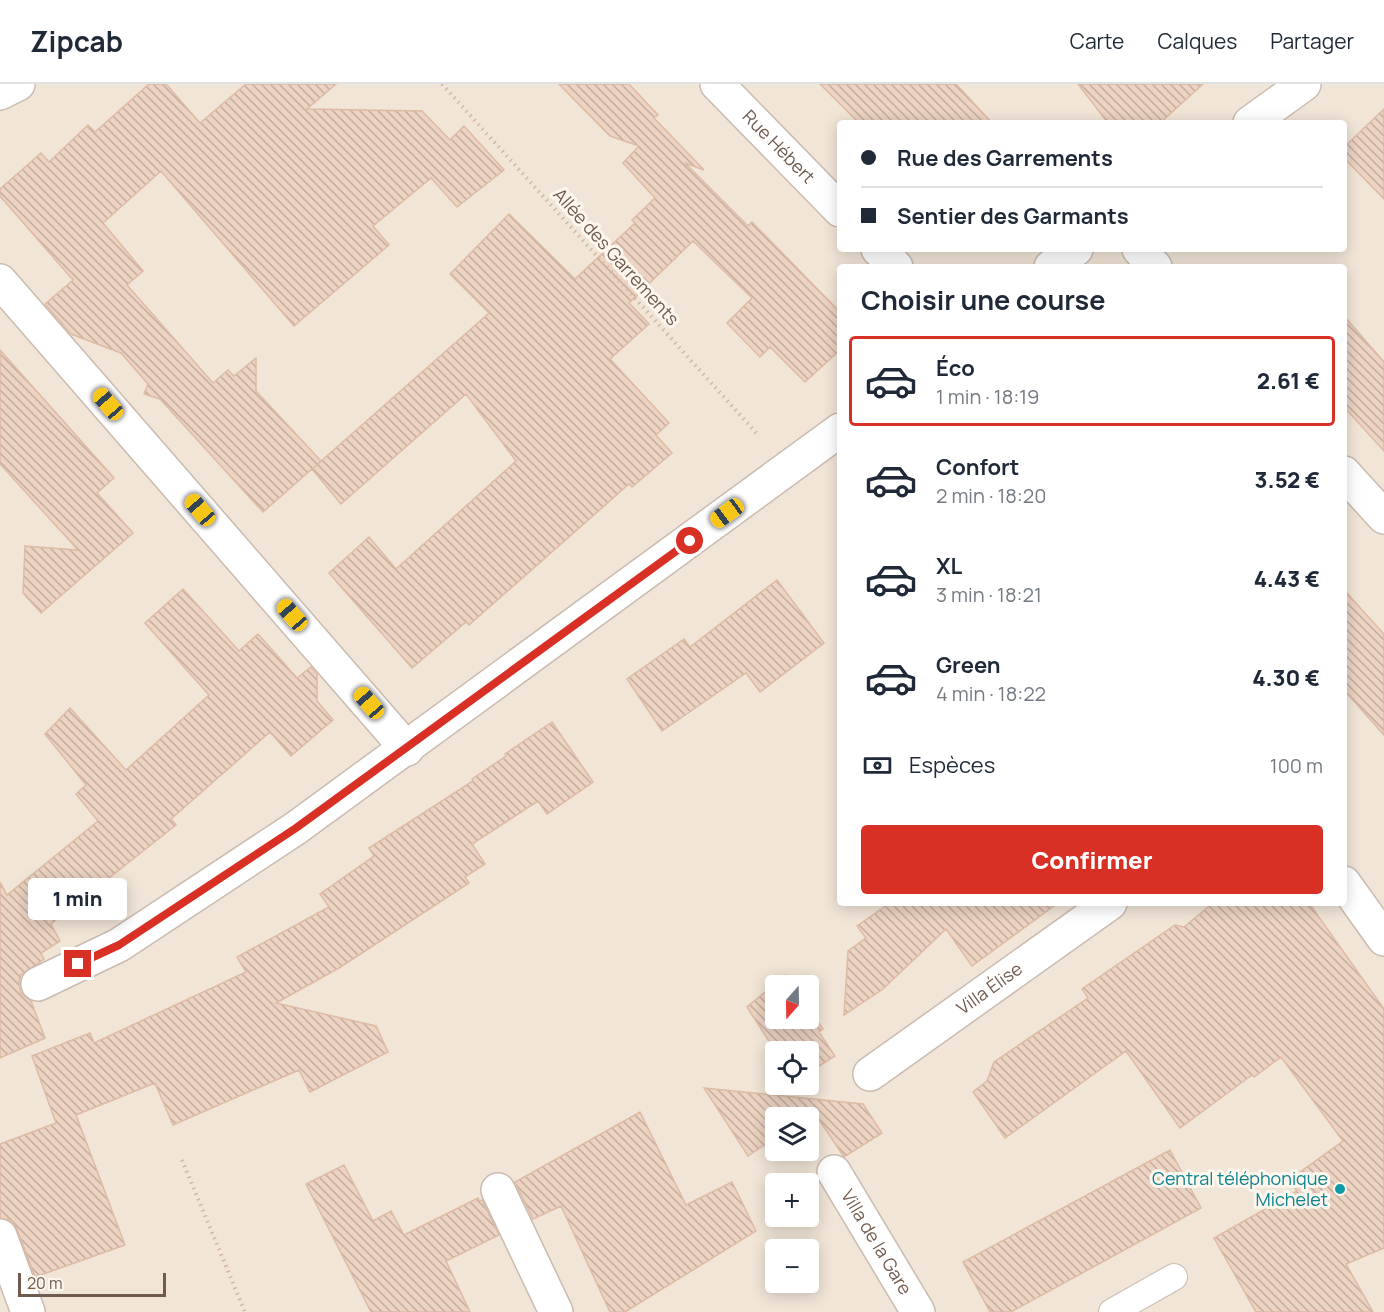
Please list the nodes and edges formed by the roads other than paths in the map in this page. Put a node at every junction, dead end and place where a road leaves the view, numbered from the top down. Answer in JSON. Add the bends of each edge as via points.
{"nodes":[{"id":1,"x":18,"y":84,"type":"edge"},
{"id":2,"x":717,"y":84,"type":"edge"},
{"id":3,"x":1304,"y":84,"type":"edge"},
{"id":4,"x":0,"y":93,"type":"edge"},
{"id":5,"x":1254,"y":120,"type":"edge"},
{"id":6,"x":837,"y":207,"type":"edge"},
{"id":7,"x":881,"y":252,"type":"edge"},
{"id":8,"x":1072,"y":252,"type":"edge"},
{"id":9,"x":1141,"y":252,"type":"edge"},
{"id":10,"x":893,"y":264,"type":"edge"},
{"id":11,"x":1056,"y":264,"type":"edge"},
{"id":12,"x":1152,"y":264,"type":"edge"},
{"id":13,"x":0,"y":281,"type":"edge"},
{"id":14,"x":837,"y":432,"type":"edge"},
{"id":15,"x":1347,"y":477,"type":"edge"},
{"id":16,"x":1384,"y":517,"type":"edge"},
{"id":17,"x":407,"y":749,"type":"junction"},
{"id":18,"x":1347,"y":887,"type":"edge"},
{"id":19,"x":1106,"y":906,"type":"edge"},
{"id":20,"x":1384,"y":939,"type":"edge"},
{"id":21,"x":38,"y":984,"type":"dead end"},
{"id":22,"x":870,"y":1074,"type":"dead end"},
{"id":23,"x":834,"y":1172,"type":"dead end"},
{"id":24,"x":498,"y":1190,"type":"dead end"},
{"id":25,"x":0,"y":1236,"type":"edge"},
{"id":26,"x":1174,"y":1278,"type":"dead end"},
{"id":27,"x":28,"y":1312,"type":"edge"},
{"id":28,"x":556,"y":1312,"type":"edge"},
{"id":29,"x":918,"y":1312,"type":"edge"},
{"id":30,"x":1112,"y":1312,"type":"edge"}],
"edges":[{"from":1,"to":4,"type":"street"},
{"from":2,"to":6,"type":"street","name":"Rue Hébert"},
{"from":3,"to":5,"type":"street"},
{"from":7,"to":10,"type":"street"},
{"from":8,"to":11,"type":"street"},
{"from":9,"to":12,"type":"street"},
{"from":13,"to":17,"type":"street"},
{"from":14,"to":17,"type":"street"},
{"from":15,"to":16,"type":"street"},
{"from":17,"to":21,"type":"street","via":[[119,945]]},
{"from":18,"to":20,"type":"street"},
{"from":19,"to":22,"type":"street","name":"Villa Élise"},
{"from":23,"to":29,"type":"street","name":"Villa de la Gare"},
{"from":24,"to":28,"type":"street"},
{"from":25,"to":27,"type":"street"},
{"from":26,"to":30,"type":"lane"}]}
